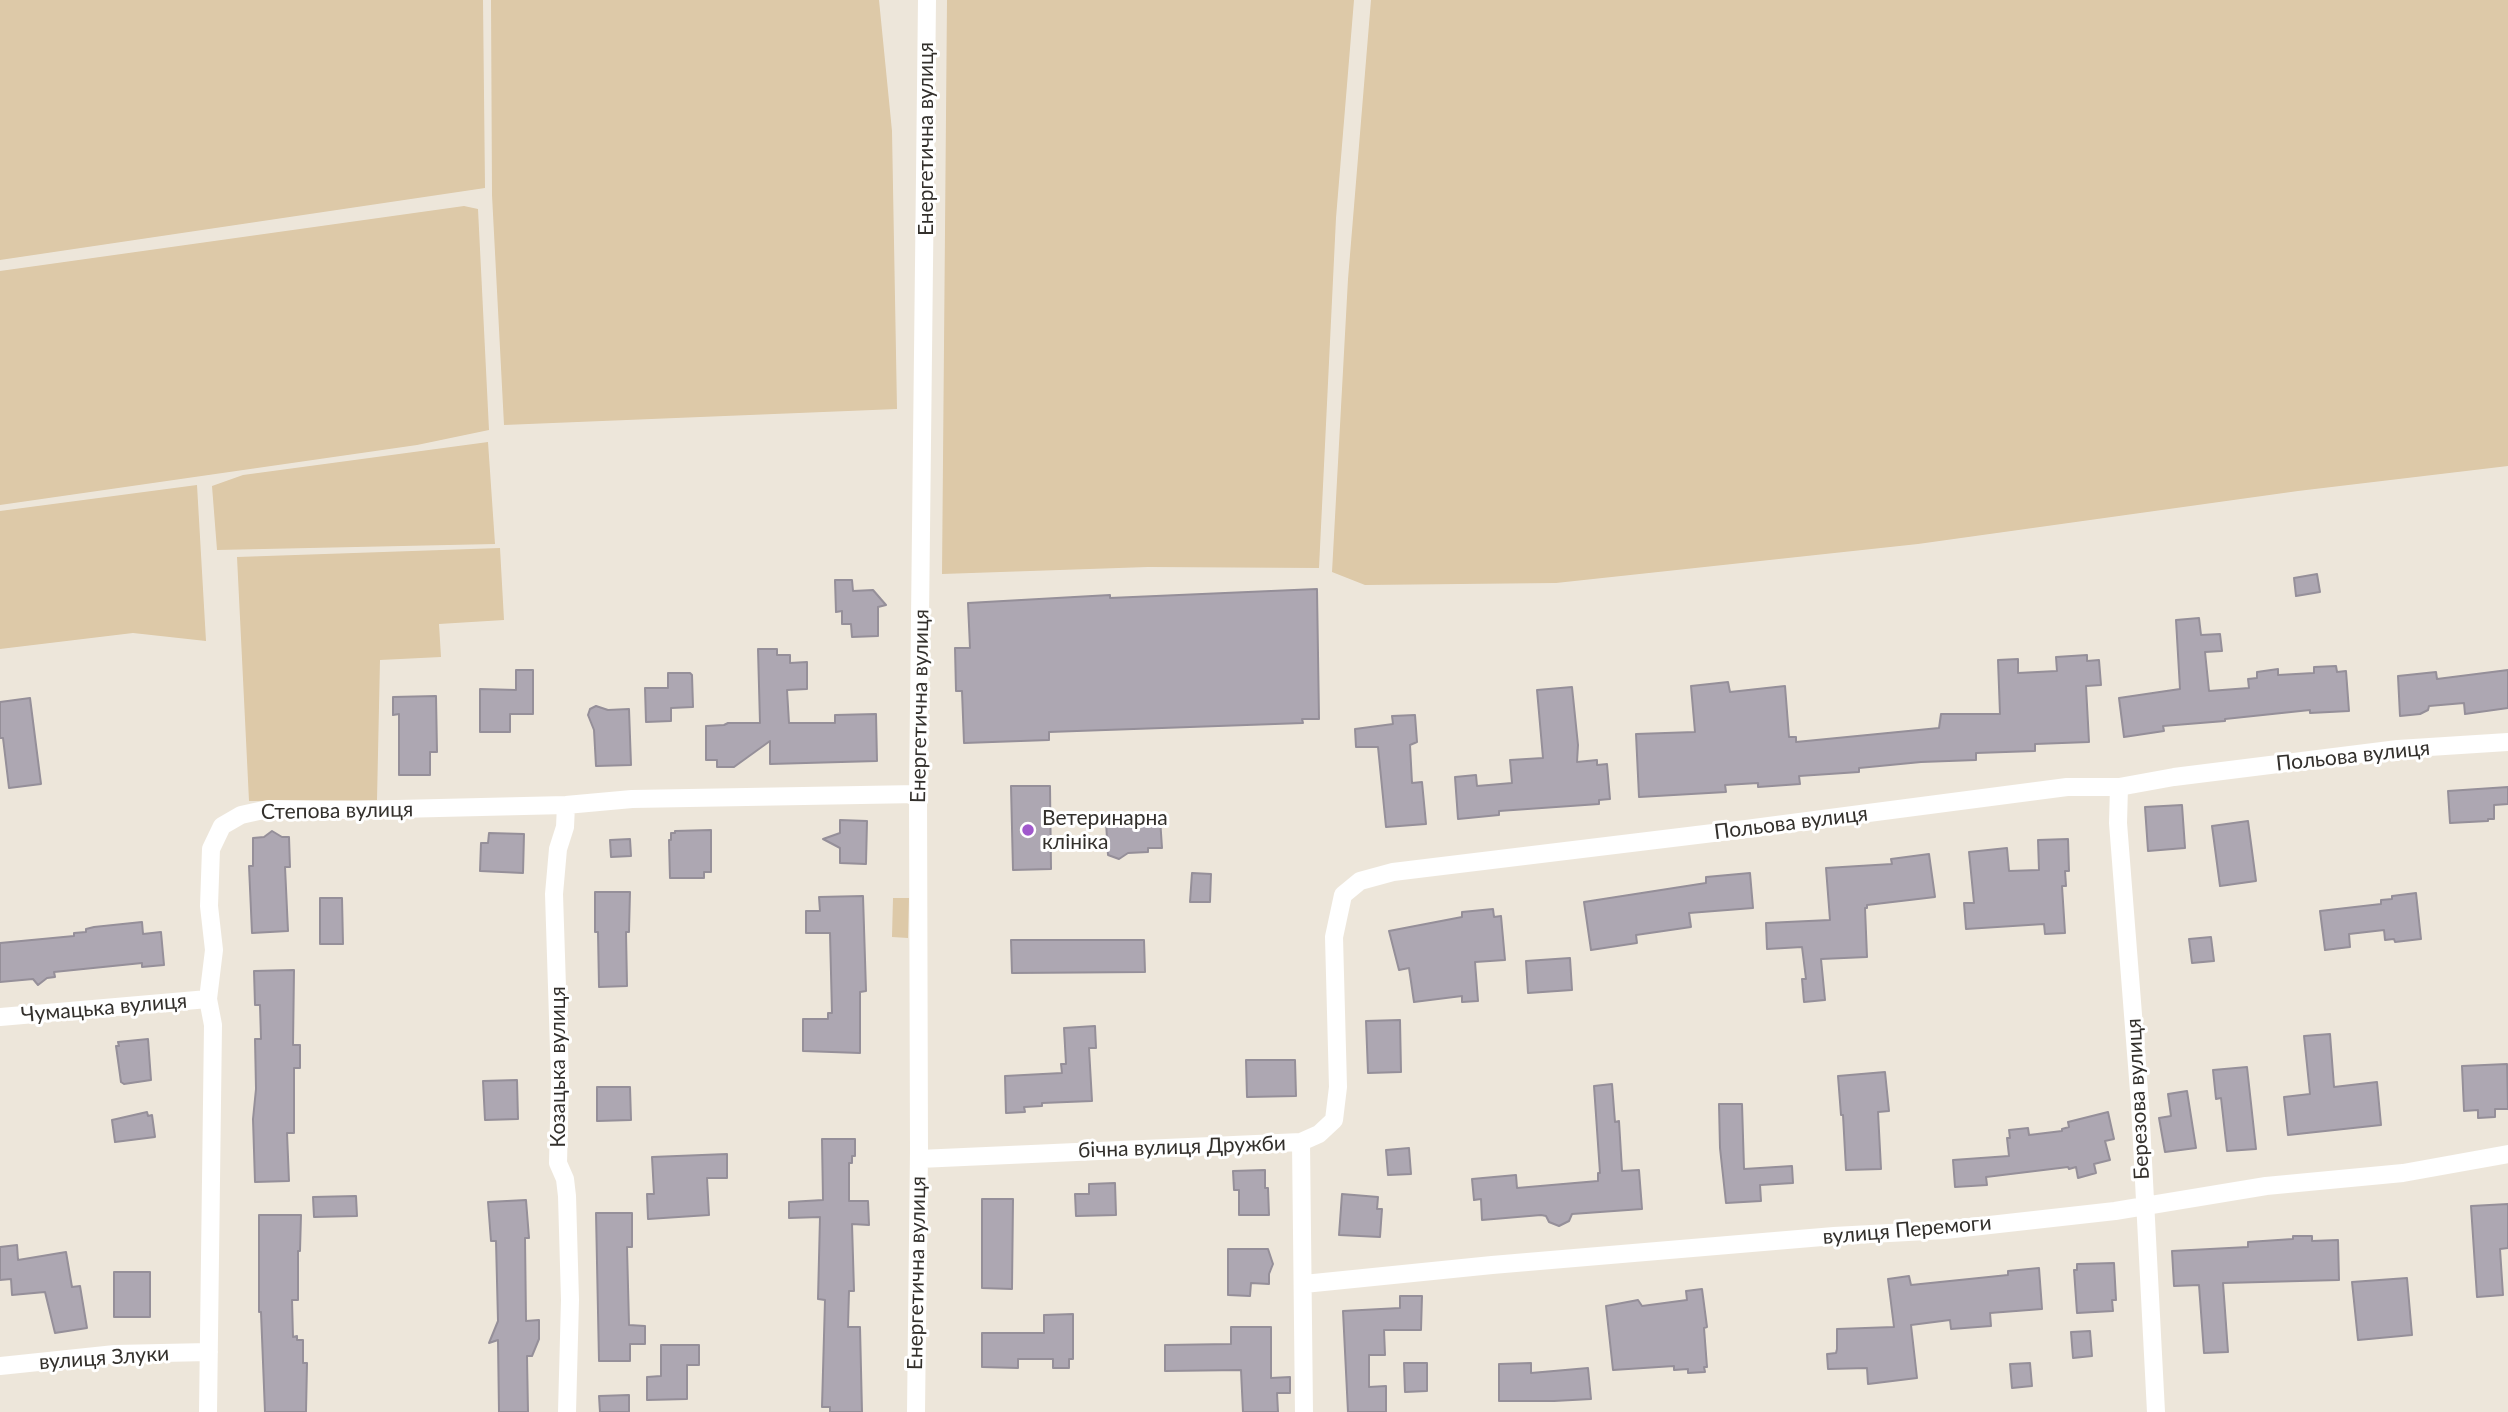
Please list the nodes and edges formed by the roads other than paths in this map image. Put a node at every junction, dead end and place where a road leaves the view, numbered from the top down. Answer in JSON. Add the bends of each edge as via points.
{"nodes":[{"id":1,"x":927,"y":0,"type":"edge"},
{"id":2,"x":2508,"y":742,"type":"edge"},
{"id":3,"x":2119,"y":787,"type":"junction"},
{"id":4,"x":918,"y":793,"type":"junction"},
{"id":5,"x":566,"y":805,"type":"junction"},
{"id":6,"x":208,"y":999,"type":"junction"},
{"id":7,"x":0,"y":1017,"type":"edge"},
{"id":8,"x":1301,"y":1142,"type":"junction"},
{"id":9,"x":2508,"y":1154,"type":"edge"},
{"id":10,"x":919,"y":1159,"type":"junction"},
{"id":11,"x":2144,"y":1206,"type":"junction"},
{"id":12,"x":1304,"y":1284,"type":"junction"},
{"id":13,"x":209,"y":1352,"type":"junction"},
{"id":14,"x":0,"y":1366,"type":"edge"},
{"id":15,"x":208,"y":1412,"type":"edge"},
{"id":16,"x":567,"y":1412,"type":"edge"},
{"id":17,"x":916,"y":1412,"type":"edge"},
{"id":18,"x":1304,"y":1412,"type":"edge"},
{"id":19,"x":2156,"y":1412,"type":"edge"}],
"edges":[{"from":1,"to":4,"type":"street","name":"Енергетична вулиця"},
{"from":2,"to":3,"type":"street","name":"Польова вулиця","via":[[2398,749]]},
{"from":3,"to":8,"type":"street","name":"Польова вулиця","via":[[2067,787],[1393,872],[1360,881],[1343,895],[1334,937],[1338,1087],[1334,1120]]},
{"from":3,"to":11,"type":"street","name":"Березова вулиця"},
{"from":4,"to":5,"type":"street","name":"Степова вулиця"},
{"from":4,"to":10,"type":"street","name":"Енергетична вулиця"},
{"from":5,"to":6,"type":"street","name":"Степова вулиця","via":[[268,809],[239,816],[222,826],[211,849],[209,906],[214,950]]},
{"from":5,"to":16,"type":"street","name":"Козацька вулиця","via":[[554,894],[561,1080],[558,1163],[567,1196],[570,1300]]},
{"from":6,"to":7,"type":"street","name":"Чумацька вулиця"},
{"from":6,"to":13,"type":"street","name":"Степова вулиця","via":[[214,1025]]},
{"from":8,"to":10,"type":"street","name":"бічна вулиця Дружби"},
{"from":8,"to":12,"type":"street","name":"бічна вулиця Дружби"},
{"from":9,"to":11,"type":"street","name":"вулиця Перемоги","via":[[2403,1173],[2266,1186]]},
{"from":10,"to":17,"type":"street","name":"Енергетична вулиця"},
{"from":11,"to":12,"type":"street","name":"вулиця Перемоги","via":[[1945,1230]]},
{"from":11,"to":19,"type":"street","name":"Березова вулиця"},
{"from":12,"to":18,"type":"street","name":"бічна вулиця Дружби"},
{"from":13,"to":14,"type":"street","name":"вулиця Злуки","via":[[115,1354]]},
{"from":13,"to":15,"type":"street","name":"Степова вулиця"}]}
